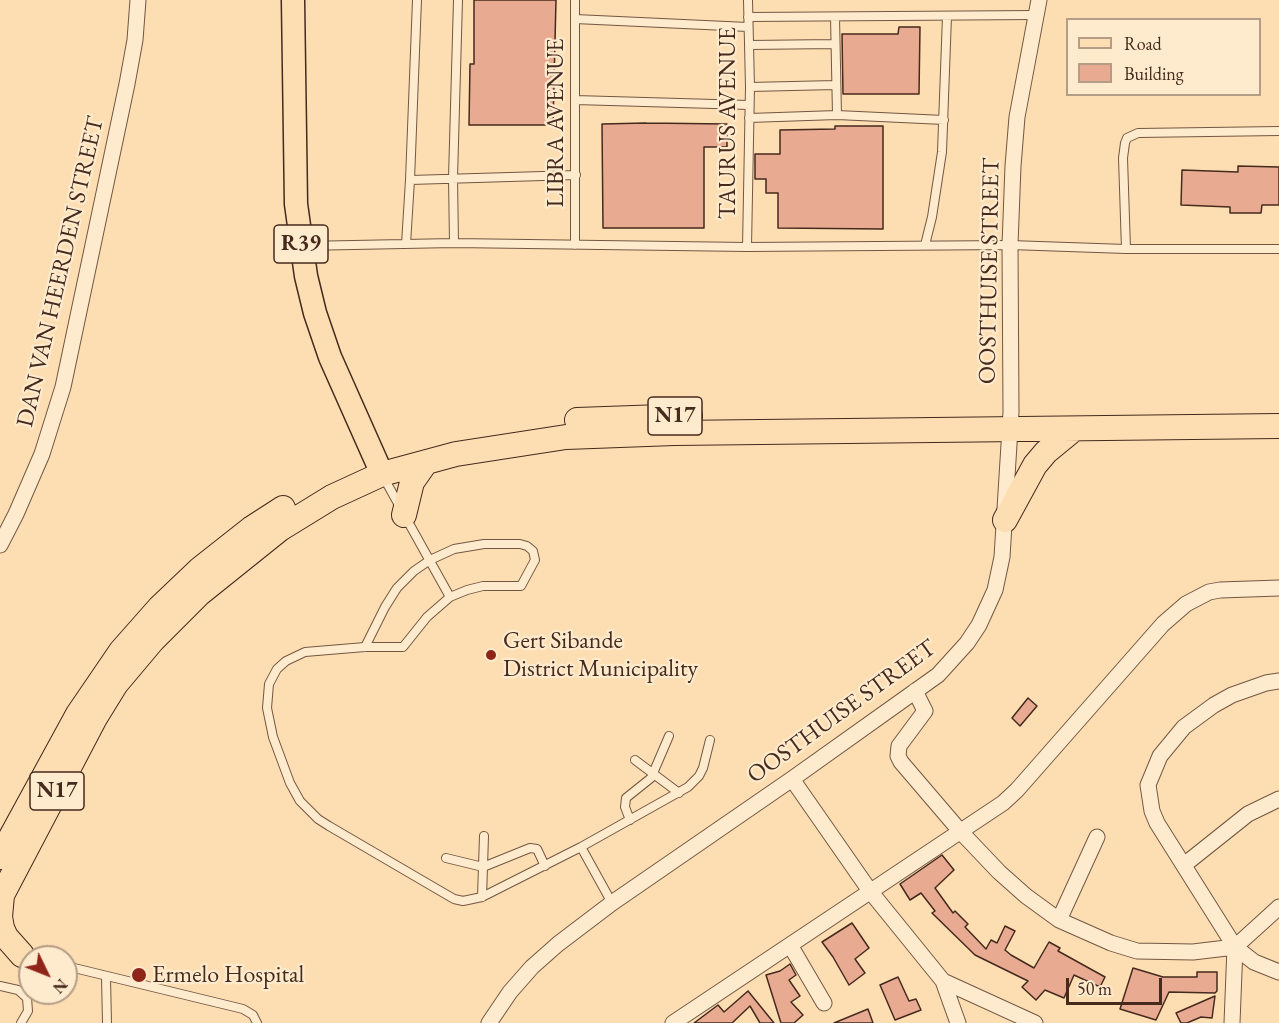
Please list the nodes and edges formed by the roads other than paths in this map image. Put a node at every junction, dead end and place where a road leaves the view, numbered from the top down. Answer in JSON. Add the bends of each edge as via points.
{"nodes":[{"id":1,"x":138,"y":0,"type":"edge"},
{"id":2,"x":292,"y":0,"type":"edge"},
{"id":3,"x":417,"y":0,"type":"edge"},
{"id":4,"x":458,"y":0,"type":"edge"},
{"id":5,"x":575,"y":0,"type":"edge"},
{"id":6,"x":748,"y":0,"type":"edge"},
{"id":7,"x":1037,"y":8,"type":"edge"},
{"id":8,"x":835,"y":16,"type":"junction"},
{"id":9,"x":947,"y":16,"type":"junction"},
{"id":10,"x":748,"y":17,"type":"junction"},
{"id":11,"x":575,"y":19,"type":"junction"},
{"id":12,"x":748,"y":27,"type":"junction"},
{"id":13,"x":834,"y":44,"type":"junction"},
{"id":14,"x":749,"y":45,"type":"junction"},
{"id":15,"x":835,"y":85,"type":"junction"},
{"id":16,"x":750,"y":87,"type":"junction"},
{"id":17,"x":575,"y":100,"type":"junction"},
{"id":18,"x":749,"y":105,"type":"junction"},
{"id":19,"x":837,"y":115,"type":"junction"},
{"id":20,"x":749,"y":118,"type":"junction"},
{"id":21,"x":944,"y":120,"type":"junction"},
{"id":22,"x":1279,"y":131,"type":"edge"},
{"id":23,"x":576,"y":175,"type":"junction"},
{"id":24,"x":453,"y":178,"type":"junction"},
{"id":25,"x":410,"y":180,"type":"junction"},
{"id":26,"x":454,"y":243,"type":"junction"},
{"id":27,"x":406,"y":244,"type":"junction"},
{"id":28,"x":925,"y":244,"type":"junction"},
{"id":29,"x":575,"y":245,"type":"junction"},
{"id":30,"x":1010,"y":245,"type":"junction"},
{"id":31,"x":302,"y":246,"type":"junction"},
{"id":32,"x":747,"y":247,"type":"junction"},
{"id":33,"x":1126,"y":249,"type":"junction"},
{"id":34,"x":1279,"y":249,"type":"edge"},
{"id":35,"x":1279,"y":413,"type":"edge"},
{"id":36,"x":1011,"y":420,"type":"junction"},
{"id":37,"x":1279,"y":426,"type":"edge"},
{"id":38,"x":1074,"y":429,"type":"junction"},
{"id":39,"x":426,"y":462,"type":"junction"},
{"id":40,"x":378,"y":467,"type":"junction"},
{"id":41,"x":404,"y":514,"type":"junction"},
{"id":42,"x":1005,"y":520,"type":"junction"},
{"id":43,"x":0,"y":545,"type":"edge"},
{"id":44,"x":430,"y":560,"type":"junction"},
{"id":45,"x":1279,"y":588,"type":"edge"},
{"id":46,"x":450,"y":597,"type":"junction"},
{"id":47,"x":365,"y":647,"type":"junction"},
{"id":48,"x":1279,"y":681,"type":"edge"},
{"id":49,"x":915,"y":691,"type":"junction"},
{"id":50,"x":669,"y":736,"type":"dead end"},
{"id":51,"x":710,"y":740,"type":"dead end"},
{"id":52,"x":635,"y":760,"type":"dead end"},
{"id":53,"x":654,"y":774,"type":"junction"},
{"id":54,"x":792,"y":779,"type":"junction"},
{"id":55,"x":679,"y":793,"type":"junction"},
{"id":56,"x":1279,"y":799,"type":"edge"},
{"id":57,"x":630,"y":820,"type":"junction"},
{"id":58,"x":960,"y":831,"type":"junction"},
{"id":59,"x":484,"y":837,"type":"dead end"},
{"id":60,"x":1097,"y":837,"type":"dead end"},
{"id":61,"x":581,"y":848,"type":"junction"},
{"id":62,"x":0,"y":857,"type":"edge"},
{"id":63,"x":446,"y":858,"type":"dead end"},
{"id":64,"x":1184,"y":865,"type":"junction"},
{"id":65,"x":545,"y":866,"type":"junction"},
{"id":66,"x":483,"y":867,"type":"junction"},
{"id":67,"x":870,"y":891,"type":"junction"},
{"id":68,"x":1,"y":897,"type":"edge"},
{"id":69,"x":482,"y":897,"type":"junction"},
{"id":70,"x":612,"y":903,"type":"junction"},
{"id":71,"x":1279,"y":907,"type":"edge"},
{"id":72,"x":1059,"y":920,"type":"junction"},
{"id":73,"x":790,"y":945,"type":"junction"},
{"id":74,"x":1235,"y":947,"type":"junction"},
{"id":75,"x":18,"y":951,"type":"edge"},
{"id":76,"x":78,"y":969,"type":"edge"},
{"id":77,"x":1279,"y":972,"type":"edge"},
{"id":78,"x":106,"y":977,"type":"junction"},
{"id":79,"x":943,"y":981,"type":"junction"},
{"id":80,"x":0,"y":986,"type":"edge"},
{"id":81,"x":824,"y":1003,"type":"dead end"},
{"id":82,"x":21,"y":1023,"type":"edge"},
{"id":83,"x":107,"y":1023,"type":"edge"},
{"id":84,"x":257,"y":1023,"type":"edge"},
{"id":85,"x":489,"y":1023,"type":"edge"},
{"id":86,"x":673,"y":1023,"type":"edge"},
{"id":87,"x":958,"y":1023,"type":"edge"},
{"id":88,"x":1035,"y":1023,"type":"edge"},
{"id":89,"x":1232,"y":1023,"type":"edge"}],
"edges":[{"from":1,"to":43,"type":"street","name":"DAN VAN HEERDEN STREET","via":[[127,84],[63,387],[42,454]]},
{"from":2,"to":31,"type":"main road","number":"R39","via":[[296,204]]},
{"from":3,"to":25,"type":"lane"},
{"from":4,"to":24,"type":"lane"},
{"from":5,"to":11,"type":"lane","name":"LIBRA AVENUE"},
{"from":6,"to":10,"type":"lane","name":"TAURUS AVENUE"},
{"from":7,"to":9,"type":"lane"},
{"from":7,"to":30,"type":"street","name":"OOSTHUISE STREET","via":[[1017,117]]},
{"from":8,"to":9,"type":"lane"},
{"from":8,"to":10,"type":"lane"},
{"from":8,"to":13,"type":"lane"},
{"from":9,"to":21,"type":"lane"},
{"from":10,"to":12,"type":"lane","name":"TAURUS AVENUE"},
{"from":11,"to":12,"type":"lane"},
{"from":11,"to":17,"type":"lane","name":"LIBRA AVENUE"},
{"from":12,"to":14,"type":"lane","name":"TAURUS AVENUE"},
{"from":13,"to":14,"type":"lane"},
{"from":13,"to":15,"type":"lane"},
{"from":14,"to":16,"type":"lane","name":"TAURUS AVENUE"},
{"from":15,"to":16,"type":"lane"},
{"from":15,"to":19,"type":"lane"},
{"from":16,"to":18,"type":"lane","name":"TAURUS AVENUE"},
{"from":17,"to":18,"type":"lane"},
{"from":17,"to":23,"type":"lane","name":"LIBRA AVENUE"},
{"from":18,"to":20,"type":"lane","name":"TAURUS AVENUE"},
{"from":19,"to":20,"type":"lane"},
{"from":19,"to":21,"type":"lane"},
{"from":20,"to":32,"type":"lane","name":"TAURUS AVENUE"},
{"from":21,"to":28,"type":"lane","via":[[939,174]]},
{"from":22,"to":33,"type":"lane","via":[[1138,133],[1128,138],[1123,158]]},
{"from":23,"to":24,"type":"lane"},
{"from":23,"to":29,"type":"lane","name":"LIBRA AVENUE"},
{"from":24,"to":25,"type":"lane"},
{"from":24,"to":26,"type":"lane"},
{"from":25,"to":27,"type":"lane"},
{"from":26,"to":27,"type":"lane"},
{"from":26,"to":29,"type":"lane"},
{"from":27,"to":31,"type":"lane"},
{"from":28,"to":30,"type":"lane"},
{"from":28,"to":32,"type":"lane"},
{"from":29,"to":32,"type":"lane"},
{"from":30,"to":33,"type":"lane"},
{"from":30,"to":36,"type":"street","name":"OOSTHUISE STREET"},
{"from":31,"to":40,"type":"main road","number":"R39","via":[[315,313],[330,357]]},
{"from":33,"to":34,"type":"lane"},
{"from":35,"to":36,"type":"highway","number":"N17"},
{"from":36,"to":38,"type":"highway","number":"N17"},
{"from":36,"to":39,"type":"highway","number":"N17","via":[[566,437]]},
{"from":36,"to":40,"type":"highway","number":"N17","via":[[655,416],[564,421],[464,437]]},
{"from":36,"to":42,"type":"street","name":"OOSTHUISE STREET"},
{"from":37,"to":38,"type":"highway","number":"N17"},
{"from":38,"to":42,"type":"highway","via":[[1035,465]]},
{"from":39,"to":40,"type":"highway","number":"N17"},
{"from":39,"to":41,"type":"highway","via":[[412,482]]},
{"from":40,"to":41,"type":"lane"},
{"from":40,"to":62,"type":"highway","number":"N17","via":[[332,479],[252,528],[159,608],[92,692]]},
{"from":40,"to":68,"type":"highway","number":"N17","via":[[280,528],[199,594],[153,640],[106,700]]},
{"from":41,"to":44,"type":"lane"},
{"from":42,"to":49,"type":"street","name":"OOSTHUISE STREET","via":[[995,590],[979,625],[938,675]]},
{"from":44,"to":46,"type":"lane"},
{"from":44,"to":46,"type":"lane","via":[[464,547],[490,544],[520,544],[534,553],[535,560],[521,586],[483,586]]},
{"from":44,"to":47,"type":"lane","via":[[397,588]]},
{"from":45,"to":58,"type":"street","via":[[1220,590],[1186,604],[1163,624],[1017,790]]},
{"from":46,"to":47,"type":"lane","via":[[403,647]]},
{"from":47,"to":69,"type":"lane","via":[[305,652],[286,661],[272,676],[267,708],[277,751],[290,783],[310,812],[337,831],[444,894],[463,901]]},
{"from":48,"to":64,"type":"street","via":[[1245,690],[1214,705],[1184,727],[1154,767],[1148,785],[1152,812]]},
{"from":49,"to":54,"type":"street","name":"OOSTHUISE STREET"},
{"from":49,"to":58,"type":"street","via":[[925,714],[901,742],[898,756]]},
{"from":50,"to":53,"type":"lane"},
{"from":51,"to":55,"type":"lane","via":[[699,776]]},
{"from":52,"to":53,"type":"lane"},
{"from":53,"to":55,"type":"lane"},
{"from":53,"to":57,"type":"lane","via":[[626,798]]},
{"from":54,"to":67,"type":"street"},
{"from":54,"to":70,"type":"street","name":"OOSTHUISE STREET"},
{"from":55,"to":57,"type":"lane"},
{"from":56,"to":64,"type":"street","via":[[1248,814]]},
{"from":57,"to":61,"type":"lane"},
{"from":58,"to":67,"type":"street"},
{"from":58,"to":72,"type":"street","via":[[999,872]]},
{"from":59,"to":66,"type":"lane"},
{"from":60,"to":72,"type":"street"},
{"from":61,"to":65,"type":"lane"},
{"from":61,"to":70,"type":"lane"},
{"from":63,"to":66,"type":"lane"},
{"from":64,"to":74,"type":"street"},
{"from":65,"to":66,"type":"lane","via":[[537,849],[530,848]]},
{"from":65,"to":69,"type":"lane"},
{"from":66,"to":69,"type":"lane"},
{"from":67,"to":73,"type":"street"},
{"from":67,"to":79,"type":"street"},
{"from":68,"to":75,"type":"highway","via":[[2,928]]},
{"from":70,"to":85,"type":"street","name":"OOSTHUISE STREET","via":[[532,967]]},
{"from":71,"to":74,"type":"street"},
{"from":72,"to":74,"type":"street","via":[[1137,951],[1193,952]]},
{"from":73,"to":81,"type":"street"},
{"from":73,"to":86,"type":"street"},
{"from":74,"to":77,"type":"street","via":[[1254,962]]},
{"from":74,"to":89,"type":"street"},
{"from":76,"to":78,"type":"lane"},
{"from":78,"to":83,"type":"lane"},
{"from":78,"to":84,"type":"lane","via":[[243,1010],[253,1015]]},
{"from":79,"to":87,"type":"street"},
{"from":79,"to":88,"type":"street"},
{"from":80,"to":82,"type":"lane","via":[[26,995],[28,1011]]}]}
